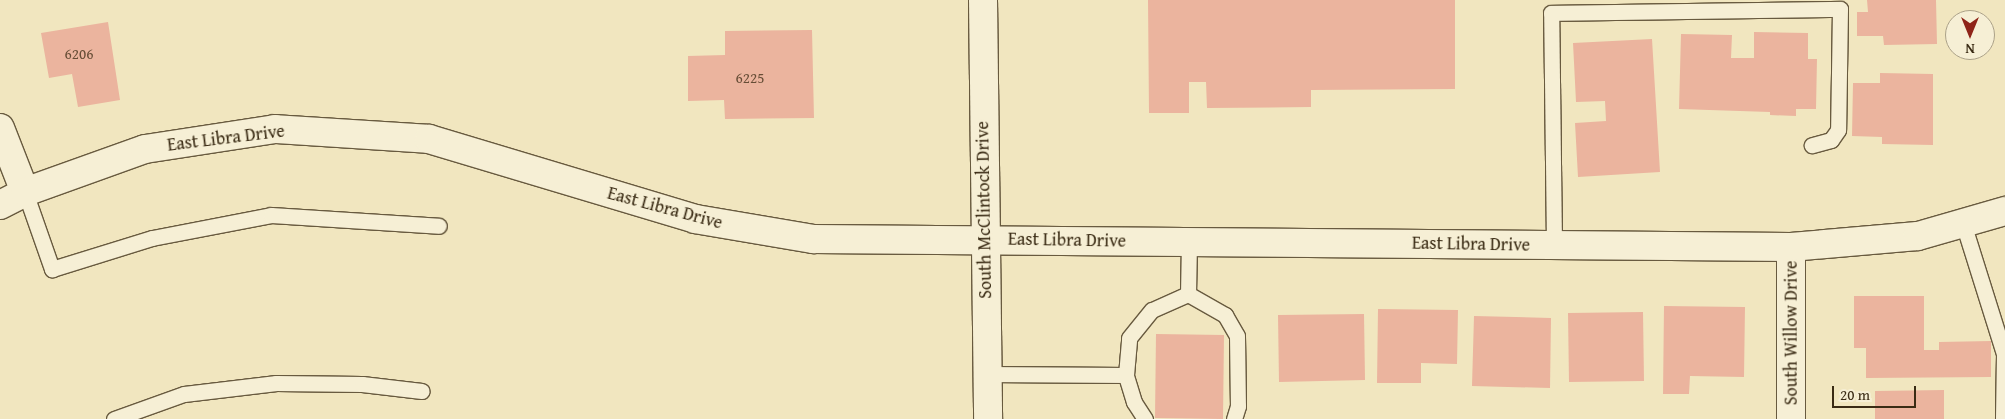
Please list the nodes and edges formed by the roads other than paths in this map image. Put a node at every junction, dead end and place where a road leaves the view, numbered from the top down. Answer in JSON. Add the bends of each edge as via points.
{"nodes":[{"id":1,"x":982,"y":0,"type":"edge"},
{"id":2,"x":1840,"y":4,"type":"edge"},
{"id":3,"x":0,"y":128,"type":"edge"},
{"id":4,"x":1812,"y":145,"type":"dead end"},
{"id":5,"x":25,"y":192,"type":"junction"},
{"id":6,"x":0,"y":205,"type":"edge"},
{"id":7,"x":2005,"y":211,"type":"edge"},
{"id":8,"x":1963,"y":224,"type":"junction"},
{"id":9,"x":439,"y":226,"type":"dead end"},
{"id":10,"x":983,"y":239,"type":"junction"},
{"id":11,"x":1189,"y":242,"type":"junction"},
{"id":12,"x":1554,"y":244,"type":"junction"},
{"id":13,"x":1791,"y":247,"type":"junction"},
{"id":14,"x":1188,"y":294,"type":"junction"},
{"id":15,"x":986,"y":374,"type":"junction"},
{"id":16,"x":1126,"y":375,"type":"junction"},
{"id":17,"x":422,"y":391,"type":"dead end"},
{"id":18,"x":114,"y":419,"type":"edge"},
{"id":19,"x":988,"y":419,"type":"edge"},
{"id":20,"x":1145,"y":419,"type":"edge"},
{"id":21,"x":1234,"y":419,"type":"edge"},
{"id":22,"x":1791,"y":419,"type":"edge"},
{"id":23,"x":2004,"y":419,"type":"edge"}],
"edges":[{"from":1,"to":10,"type":"street","name":"South McClintock Drive"},
{"from":2,"to":4,"type":"lane","via":[[1838,130],[1831,140]]},
{"from":2,"to":12,"type":"lane","via":[[1550,12]]},
{"from":3,"to":5,"type":"street"},
{"from":5,"to":6,"type":"street","name":"East Libra Drive"},
{"from":5,"to":9,"type":"lane","via":[[52,269],[152,238],[271,215]]},
{"from":5,"to":10,"type":"street","name":"East Libra Drive","via":[[145,149],[275,129],[429,139],[695,219],[813,239]]},
{"from":7,"to":8,"type":"street","name":"East Libra Drive"},
{"from":8,"to":13,"type":"street","name":"East Libra Drive","via":[[1918,236]]},
{"from":8,"to":23,"type":"lane","via":[[2004,354]]},
{"from":10,"to":11,"type":"street","name":"East Libra Drive"},
{"from":10,"to":15,"type":"street","name":"South McClintock Drive"},
{"from":11,"to":12,"type":"street","name":"East Libra Drive"},
{"from":11,"to":14,"type":"lane"},
{"from":12,"to":13,"type":"street","name":"East Libra Drive"},
{"from":13,"to":22,"type":"street","name":"South Willow Drive"},
{"from":14,"to":16,"type":"lane","via":[[1152,310],[1129,338]]},
{"from":14,"to":21,"type":"lane","via":[[1225,315],[1237,336],[1238,406]]},
{"from":15,"to":16,"type":"lane"},
{"from":15,"to":19,"type":"street","name":"South McClintock Drive"},
{"from":16,"to":20,"type":"lane","via":[[1134,402]]},
{"from":17,"to":18,"type":"lane","via":[[362,384],[276,382],[184,394]]}]}
